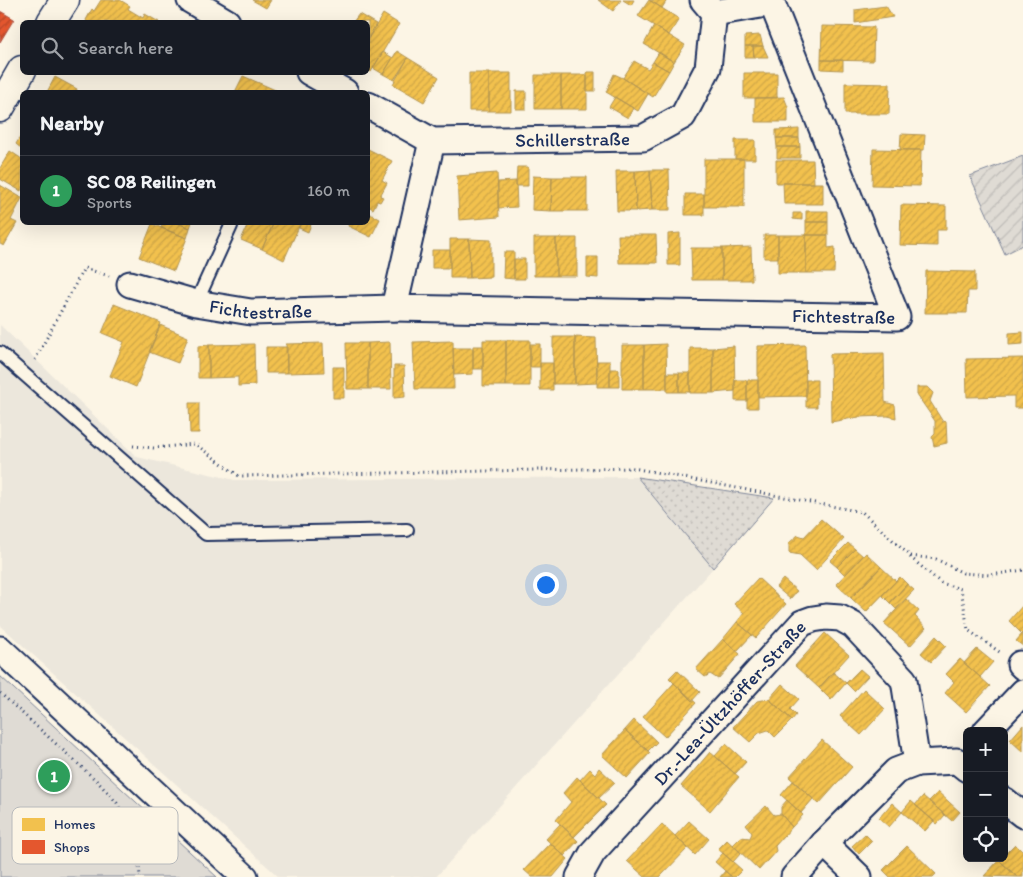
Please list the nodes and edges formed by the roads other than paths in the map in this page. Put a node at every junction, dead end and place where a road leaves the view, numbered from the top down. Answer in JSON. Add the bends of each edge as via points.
{"nodes":[{"id":1,"x":65,"y":0,"type":"edge"},
{"id":2,"x":190,"y":0,"type":"edge"},
{"id":3,"x":708,"y":6,"type":"edge"},
{"id":4,"x":52,"y":20,"type":"edge"},
{"id":5,"x":224,"y":20,"type":"edge"},
{"id":6,"x":20,"y":73,"type":"edge"},
{"id":7,"x":314,"y":75,"type":"edge"},
{"id":8,"x":341,"y":90,"type":"edge"},
{"id":9,"x":370,"y":106,"type":"edge"},
{"id":10,"x":0,"y":108,"type":"edge"},
{"id":11,"x":432,"y":140,"type":"junction"},
{"id":12,"x":231,"y":226,"type":"dead end"},
{"id":13,"x":130,"y":284,"type":"road end"},
{"id":14,"x":196,"y":303,"type":"junction"},
{"id":15,"x":394,"y":308,"type":"junction"},
{"id":16,"x":0,"y":353,"type":"edge"},
{"id":17,"x":407,"y":530,"type":"dead end"},
{"id":18,"x":0,"y":649,"type":"edge"},
{"id":19,"x":1023,"y":692,"type":"edge"},
{"id":20,"x":990,"y":727,"type":"edge"},
{"id":21,"x":963,"y":760,"type":"edge"},
{"id":22,"x":917,"y":763,"type":"junction"},
{"id":23,"x":1008,"y":803,"type":"edge"},
{"id":24,"x":170,"y":807,"type":"edge"},
{"id":25,"x":178,"y":815,"type":"edge"},
{"id":26,"x":1023,"y":816,"type":"edge"},
{"id":27,"x":824,"y":843,"type":"junction"},
{"id":28,"x":245,"y":877,"type":"edge"},
{"id":29,"x":579,"y":877,"type":"edge"},
{"id":30,"x":794,"y":877,"type":"edge"},
{"id":31,"x":859,"y":877,"type":"edge"}],
"edges":[{"from":1,"to":4,"type":"street"},
{"from":2,"to":5,"type":"street"},
{"from":3,"to":11,"type":"street","name":"Schillerstraße","via":[[708,68],[683,116],[643,138]]},
{"from":3,"to":15,"type":"street","name":"Fichtestraße","via":[[772,3],[897,317]]},
{"from":6,"to":10,"type":"street"},
{"from":7,"to":8,"type":"street"},
{"from":9,"to":11,"type":"street","name":"Schillerstraße"},
{"from":11,"to":15,"type":"street"},
{"from":12,"to":14,"type":"lane"},
{"from":13,"to":14,"type":"street","name":"Fichtestraße"},
{"from":14,"to":15,"type":"street","name":"Fichtestraße","via":[[251,312]]},
{"from":16,"to":17,"type":"lane","via":[[206,534]]},
{"from":18,"to":24,"type":"street"},
{"from":19,"to":20,"type":"street"},
{"from":21,"to":22,"type":"street"},
{"from":22,"to":27,"type":"street","via":[[896,771]]},
{"from":22,"to":29,"type":"street","name":"Dr.-Lea-Ültzhöffer-Straße","via":[[904,680],[853,625],[840,618],[826,616],[813,619],[802,623],[593,852]]},
{"from":23,"to":26,"type":"street"},
{"from":25,"to":28,"type":"street"},
{"from":27,"to":30,"type":"street"},
{"from":27,"to":31,"type":"street"}]}
